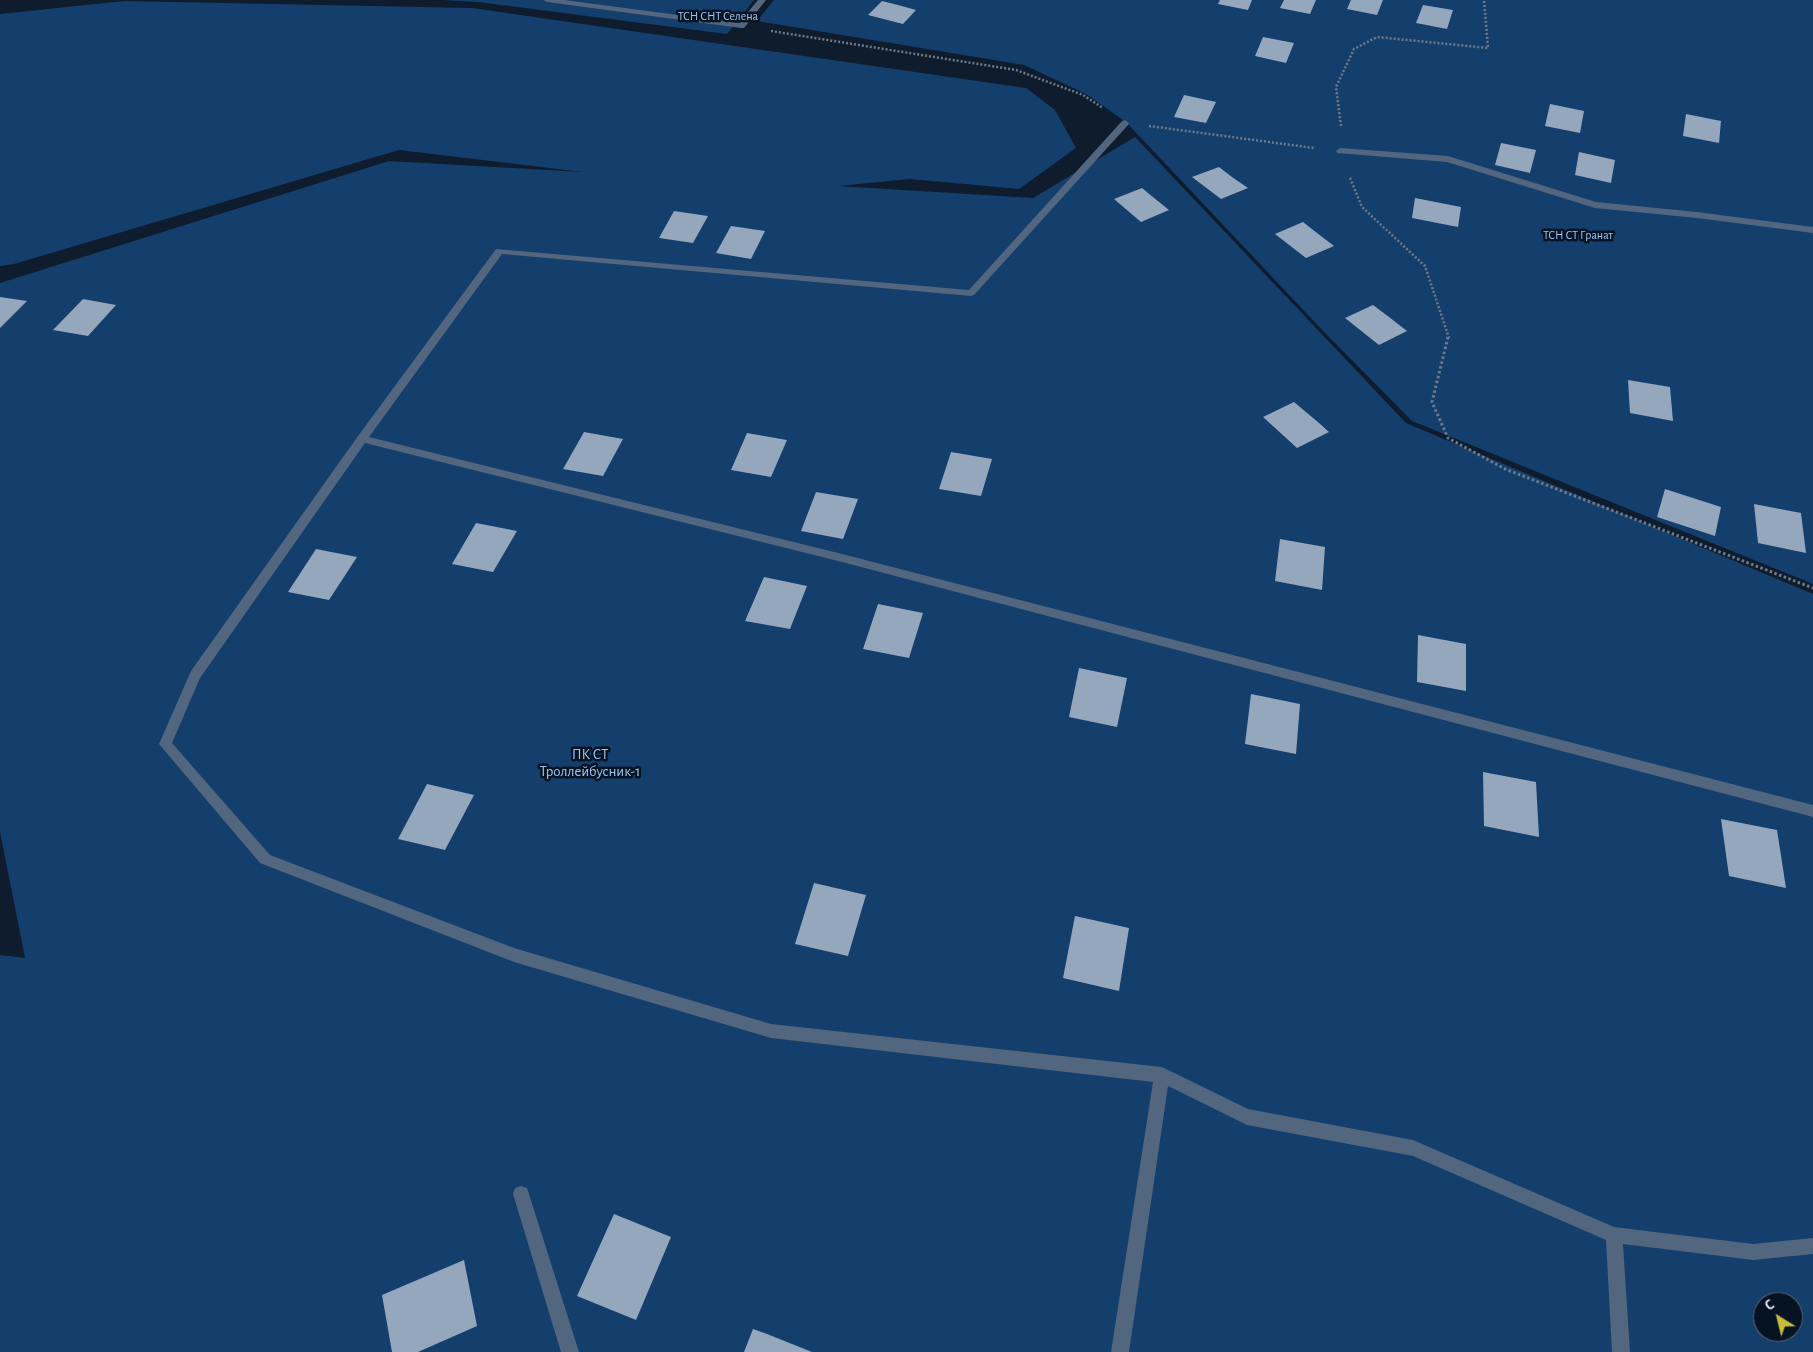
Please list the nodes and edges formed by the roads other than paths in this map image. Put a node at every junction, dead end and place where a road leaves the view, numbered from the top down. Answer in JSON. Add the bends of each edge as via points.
{"nodes":[{"id":1,"x":547,"y":0,"type":"edge"},
{"id":2,"x":762,"y":0,"type":"edge"},
{"id":3,"x":1125,"y":123,"type":"road end"},
{"id":4,"x":1340,"y":151,"type":"road end"},
{"id":5,"x":1813,"y":230,"type":"edge"},
{"id":6,"x":362,"y":439,"type":"junction"},
{"id":7,"x":1813,"y":811,"type":"edge"},
{"id":8,"x":1162,"y":1075,"type":"junction"},
{"id":9,"x":521,"y":1194,"type":"dead end"},
{"id":10,"x":1614,"y":1235,"type":"junction"},
{"id":11,"x":1813,"y":1246,"type":"edge"},
{"id":12,"x":570,"y":1352,"type":"edge"},
{"id":13,"x":1120,"y":1352,"type":"edge"},
{"id":14,"x":1621,"y":1352,"type":"edge"}],
"edges":[{"from":1,"to":2,"type":"lane","via":[[741,26]]},
{"from":3,"to":6,"type":"lane","via":[[971,293],[499,250]]},
{"from":4,"to":5,"type":"lane","via":[[1448,159],[1595,205]]},
{"from":6,"to":7,"type":"lane","via":[[851,560]]},
{"from":6,"to":8,"type":"lane","via":[[195,675],[165,744],[265,859],[514,955],[771,1031]]},
{"from":8,"to":10,"type":"lane","via":[[1248,1117],[1413,1148]]},
{"from":8,"to":13,"type":"lane"},
{"from":9,"to":12,"type":"lane"},
{"from":10,"to":11,"type":"lane","via":[[1753,1252]]},
{"from":10,"to":14,"type":"lane"}]}
